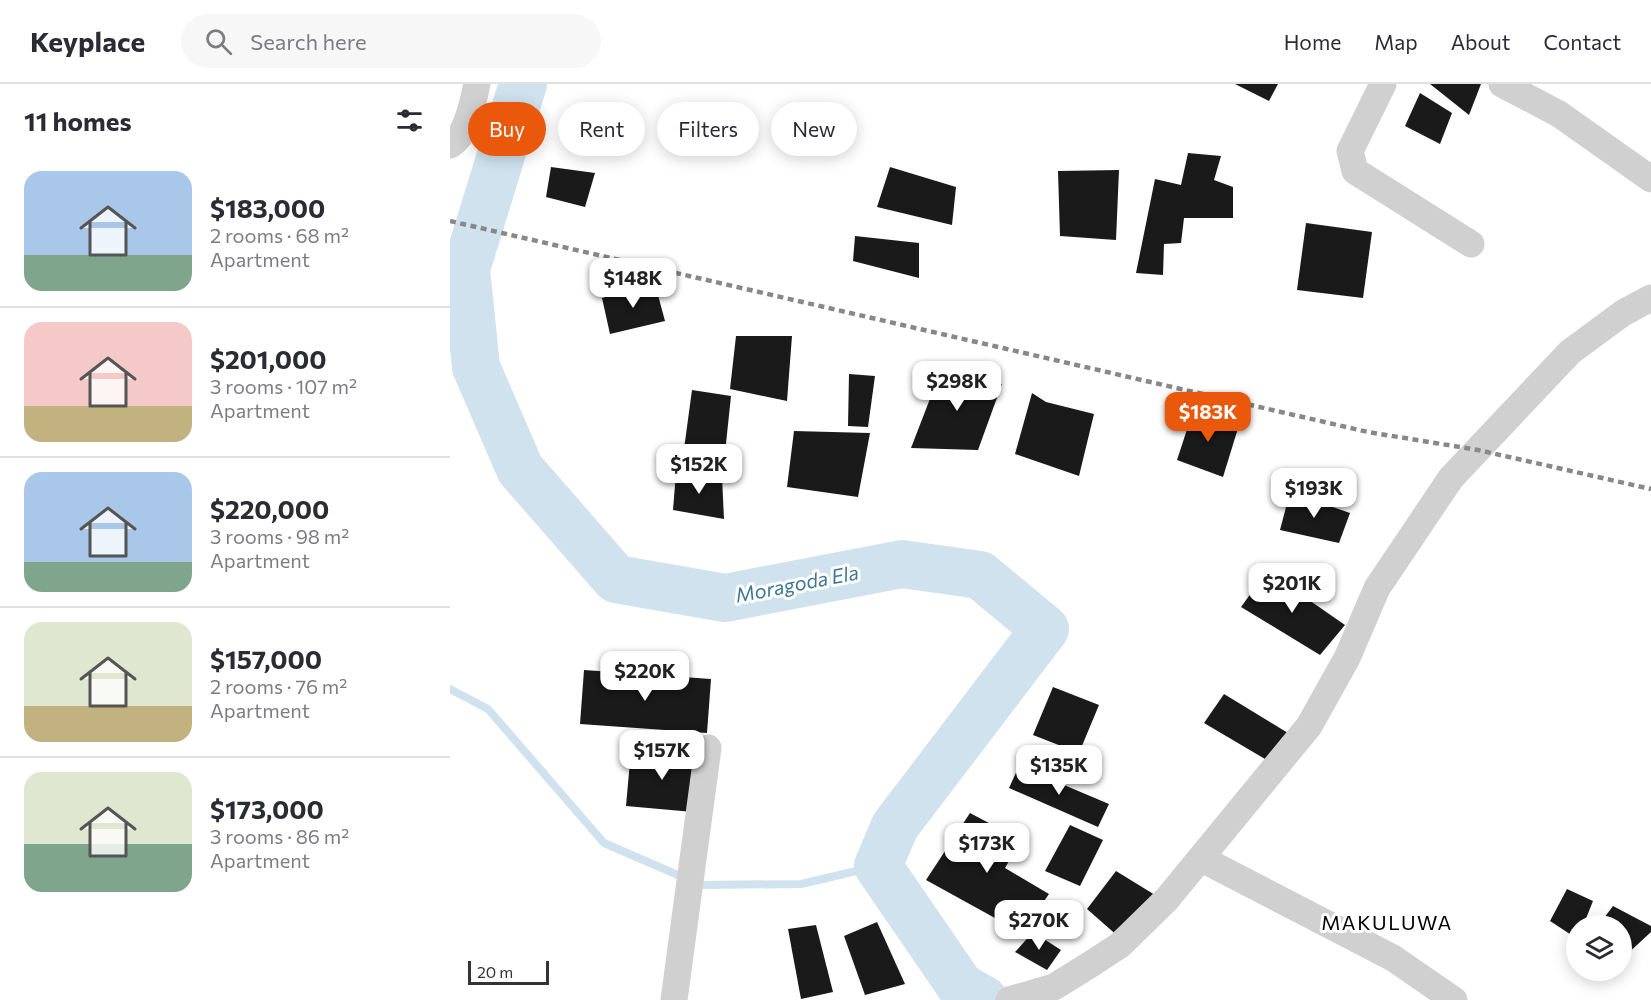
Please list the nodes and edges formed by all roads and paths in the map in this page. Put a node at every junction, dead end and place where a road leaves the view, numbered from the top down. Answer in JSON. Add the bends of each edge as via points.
{"nodes":[{"id":1,"x":477,"y":84,"type":"edge"},
{"id":2,"x":1383,"y":84,"type":"edge"},
{"id":3,"x":1502,"y":84,"type":"edge"},
{"id":4,"x":450,"y":146,"type":"edge"},
{"id":5,"x":1651,"y":179,"type":"edge"},
{"id":6,"x":1472,"y":244,"type":"dead end"},
{"id":7,"x":1651,"y":298,"type":"edge"},
{"id":8,"x":708,"y":748,"type":"dead end"},
{"id":9,"x":1202,"y":859,"type":"junction"},
{"id":10,"x":674,"y":1000,"type":"edge"},
{"id":11,"x":1009,"y":1000,"type":"edge"},
{"id":12,"x":1454,"y":1000,"type":"edge"}],
"edges":[{"from":1,"to":4,"type":"street","via":[[472,107],[456,142]]},
{"from":2,"to":6,"type":"street","via":[[1350,151],[1355,171]]},
{"from":3,"to":5,"type":"street","via":[[1559,114]]},
{"from":7,"to":9,"type":"street","via":[[1623,313],[1570,352],[1451,478],[1377,588],[1347,658],[1309,726]]},
{"from":8,"to":10,"type":"street"},
{"from":9,"to":11,"type":"street","via":[[1120,945],[1054,987]]},
{"from":9,"to":12,"type":"street","via":[[1393,958]]}]}
